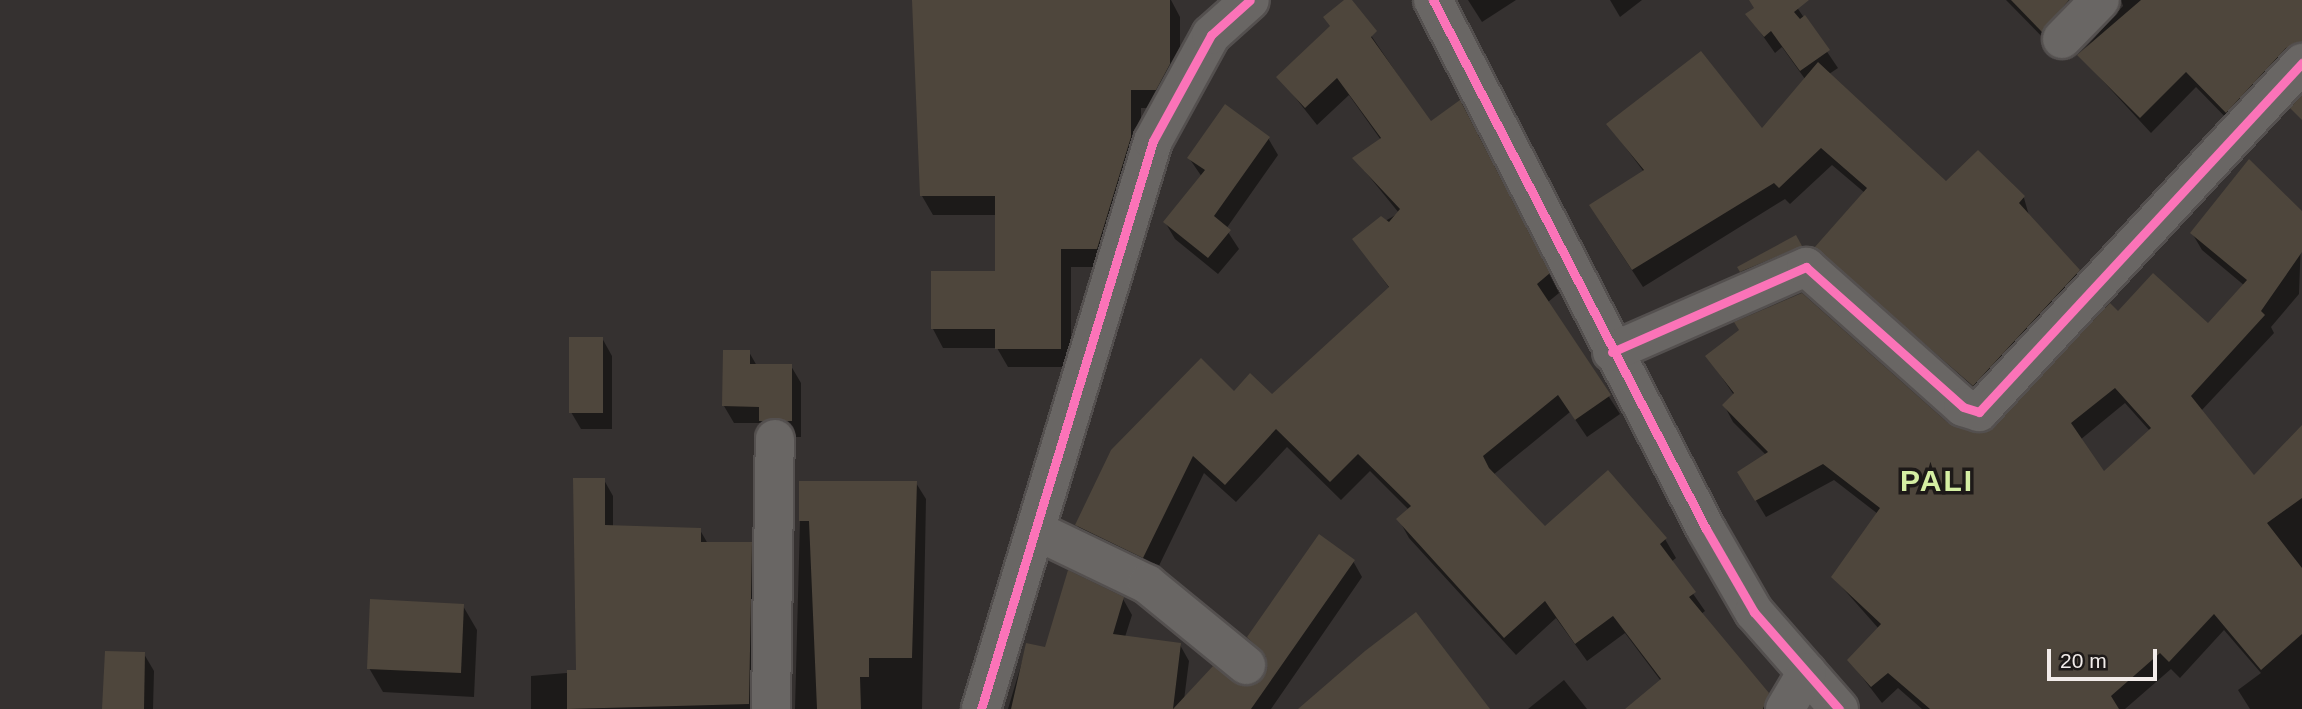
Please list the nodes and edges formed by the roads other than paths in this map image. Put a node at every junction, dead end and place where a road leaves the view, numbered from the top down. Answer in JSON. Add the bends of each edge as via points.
{"nodes":[{"id":1,"x":1250,"y":0,"type":"edge"},
{"id":2,"x":1433,"y":0,"type":"edge"},
{"id":3,"x":2100,"y":0,"type":"edge"},
{"id":4,"x":2062,"y":39,"type":"dead end"},
{"id":5,"x":2302,"y":63,"type":"edge"},
{"id":6,"x":1612,"y":352,"type":"junction"},
{"id":7,"x":775,"y":439,"type":"dead end"},
{"id":8,"x":1039,"y":532,"type":"junction"},
{"id":9,"x":1246,"y":665,"type":"dead end"},
{"id":10,"x":1807,"y":672,"type":"junction"},
{"id":11,"x":771,"y":709,"type":"edge"},
{"id":12,"x":981,"y":709,"type":"edge"},
{"id":13,"x":1785,"y":709,"type":"edge"},
{"id":14,"x":1839,"y":709,"type":"edge"}],
"edges":[{"from":1,"to":8,"type":"street","via":[[1211,35],[1153,141]]},
{"from":2,"to":6,"type":"street"},
{"from":3,"to":4,"type":"street"},
{"from":5,"to":6,"type":"street","via":[[1979,412],[1963,407],[1806,267]]},
{"from":6,"to":10,"type":"street","via":[[1755,612]]},
{"from":7,"to":11,"type":"street"},
{"from":8,"to":9,"type":"street","via":[[1147,584]]},
{"from":8,"to":12,"type":"street"},
{"from":10,"to":13,"type":"street"},
{"from":10,"to":14,"type":"street"}]}
